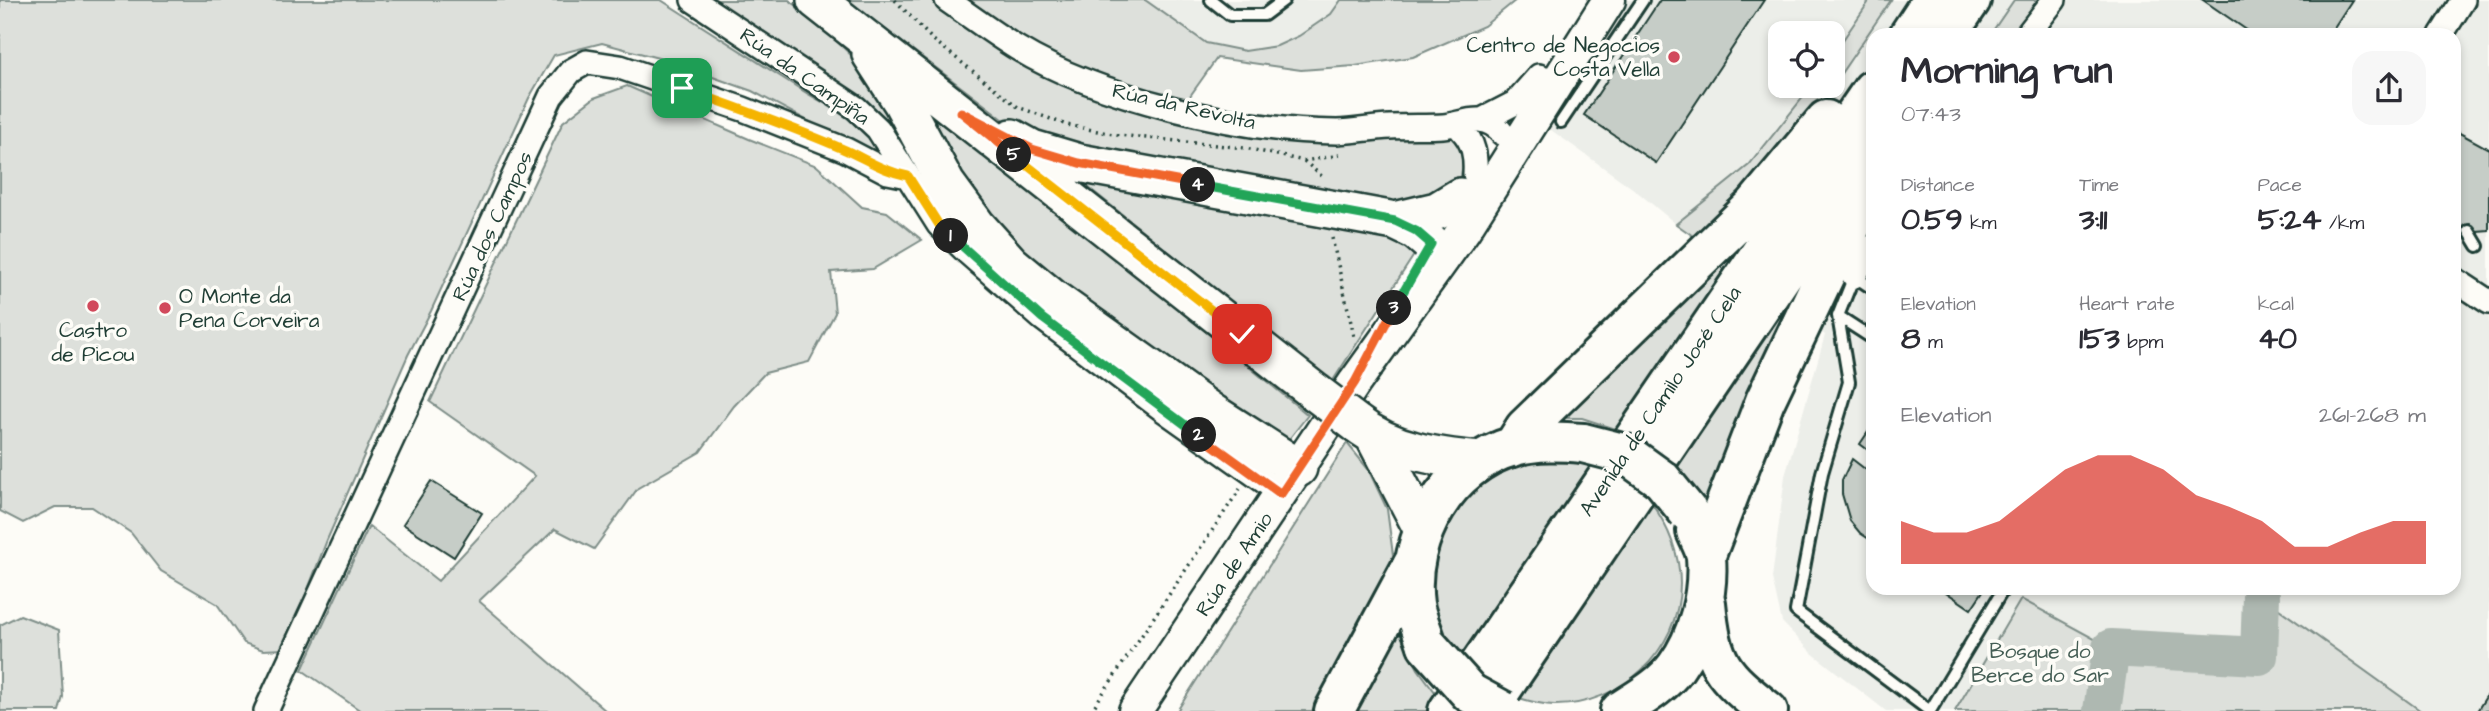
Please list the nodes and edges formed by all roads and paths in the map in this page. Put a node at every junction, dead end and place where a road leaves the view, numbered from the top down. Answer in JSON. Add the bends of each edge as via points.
{"nodes":[{"id":1,"x":693,"y":0,"type":"edge"},
{"id":2,"x":816,"y":0,"type":"edge"},
{"id":3,"x":895,"y":0,"type":"edge"},
{"id":4,"x":947,"y":0,"type":"edge"},
{"id":5,"x":1211,"y":0,"type":"edge"},
{"id":6,"x":1284,"y":0,"type":"edge"},
{"id":7,"x":1590,"y":0,"type":"edge"},
{"id":8,"x":1609,"y":0,"type":"edge"},
{"id":9,"x":1643,"y":0,"type":"edge"},
{"id":10,"x":1933,"y":0,"type":"edge"},
{"id":11,"x":1971,"y":0,"type":"edge"},
{"id":12,"x":2054,"y":0,"type":"edge"},
{"id":13,"x":2463,"y":0,"type":"edge"},
{"id":14,"x":1914,"y":28,"type":"edge"},
{"id":15,"x":1952,"y":28,"type":"edge"},
{"id":16,"x":2032,"y":28,"type":"edge"},
{"id":17,"x":2445,"y":28,"type":"edge"},
{"id":18,"x":855,"y":30,"type":"junction"},
{"id":19,"x":1554,"y":71,"type":"junction"},
{"id":20,"x":1866,"y":86,"type":"edge"},
{"id":21,"x":1866,"y":99,"type":"edge"},
{"id":22,"x":961,"y":112,"type":"junction"},
{"id":23,"x":1561,"y":122,"type":"dead end"},
{"id":24,"x":1492,"y":126,"type":"junction"},
{"id":25,"x":1453,"y":127,"type":"junction"},
{"id":26,"x":1866,"y":152,"type":"edge"},
{"id":27,"x":1304,"y":161,"type":"dead end"},
{"id":28,"x":908,"y":176,"type":"junction"},
{"id":29,"x":1471,"y":194,"type":"junction"},
{"id":30,"x":1866,"y":199,"type":"edge"},
{"id":31,"x":1395,"y":221,"type":"junction"},
{"id":32,"x":2469,"y":231,"type":"dead end"},
{"id":33,"x":1332,"y":234,"type":"dead end"},
{"id":34,"x":1431,"y":244,"type":"junction"},
{"id":35,"x":2478,"y":246,"type":"dead end"},
{"id":36,"x":1863,"y":282,"type":"edge"},
{"id":37,"x":2461,"y":284,"type":"edge"},
{"id":38,"x":2489,"y":302,"type":"edge"},
{"id":39,"x":1406,"y":313,"type":"junction"},
{"id":40,"x":1838,"y":316,"type":"junction"},
{"id":41,"x":1866,"y":334,"type":"edge"},
{"id":42,"x":1354,"y":337,"type":"dead end"},
{"id":43,"x":1355,"y":382,"type":"junction"},
{"id":44,"x":1365,"y":430,"type":"junction"},
{"id":45,"x":1497,"y":454,"type":"junction"},
{"id":46,"x":1282,"y":481,"type":"junction"},
{"id":47,"x":1419,"y":546,"type":"junction"},
{"id":48,"x":1706,"y":555,"type":"junction"},
{"id":49,"x":1705,"y":593,"type":"junction"},
{"id":50,"x":2000,"y":595,"type":"edge"},
{"id":51,"x":266,"y":711,"type":"edge"},
{"id":52,"x":1091,"y":711,"type":"edge"},
{"id":53,"x":1135,"y":711,"type":"edge"},
{"id":54,"x":1334,"y":711,"type":"edge"},
{"id":55,"x":1448,"y":711,"type":"edge"},
{"id":56,"x":1487,"y":711,"type":"edge"},
{"id":57,"x":1503,"y":711,"type":"edge"},
{"id":58,"x":1620,"y":711,"type":"edge"},
{"id":59,"x":1768,"y":711,"type":"edge"}],
"edges":[{"from":1,"to":28,"type":"street","name":"Rúa da Campiña","via":[[856,108],[878,129]]},
{"from":2,"to":18,"type":"main road"},
{"from":3,"to":27,"type":"path","via":[[931,38],[1018,107],[1067,125],[1118,135],[1245,148]]},
{"from":4,"to":25,"type":"street","name":"Rúa da Revolta","via":[[1018,49],[1064,71],[1181,110],[1266,126],[1337,132]]},
{"from":5,"to":6,"type":"lane","via":[[1230,15],[1264,15]]},
{"from":7,"to":19,"type":"street","name":"Rúa de Amio"},
{"from":8,"to":19,"type":"street","name":"Rúa de Amio"},
{"from":9,"to":23,"type":"lane"},
{"from":10,"to":14,"type":"highway"},
{"from":11,"to":15,"type":"highway"},
{"from":12,"to":16,"type":"street"},
{"from":13,"to":17,"type":"street"},
{"from":18,"to":22,"type":"main road"},
{"from":18,"to":46,"type":"main road","via":[[902,102],[946,184],[1012,264],[1192,399]]},
{"from":19,"to":24,"type":"street","name":"Rúa de Amio"},
{"from":19,"to":29,"type":"street","name":"Rúa de Amio"},
{"from":20,"to":45,"type":"highway","via":[[1850,91],[1754,206]]},
{"from":21,"to":55,"type":"highway","name":"Avenida de Camilo José Cela"},
{"from":22,"to":31,"type":"main road","via":[[1032,149],[1079,163]]},
{"from":22,"to":44,"type":"main road","bridge":true},
{"from":24,"to":25,"type":"street","name":"Rúa da Revolta","via":[[1492,136]]},
{"from":24,"to":29,"type":"street","name":"Rúa de Amio"},
{"from":25,"to":29,"type":"street","via":[[1473,145]]},
{"from":26,"to":56,"type":"highway","name":"Avenida de Camilo José Cela"},
{"from":28,"to":46,"type":"street","name":"Rúa da Campiña","via":[[939,225],[1042,318],[1161,408]]},
{"from":28,"to":51,"type":"street","name":"Rúa dos Campos","via":[[888,172],[743,109],[620,67],[587,62],[571,71],[551,96]]},
{"from":29,"to":31,"type":"main road","via":[[1437,211]]},
{"from":29,"to":34,"type":"street","name":"Rúa de Amio"},
{"from":29,"to":39,"type":"street","name":"Rúa de Amio"},
{"from":30,"to":48,"type":"highway","via":[[1765,401]]},
{"from":31,"to":34,"type":"main road"},
{"from":32,"to":35,"type":"lane"},
{"from":33,"to":42,"type":"path"},
{"from":34,"to":39,"type":"street","name":"Rúa de Amio","via":[[1435,256]]},
{"from":34,"to":43,"type":"street","name":"Rúa de Amio"},
{"from":36,"to":40,"type":"lane"},
{"from":37,"to":38,"type":"street"},
{"from":39,"to":43,"type":"street","name":"Rúa de Amio"},
{"from":40,"to":41,"type":"lane"},
{"from":40,"to":50,"type":"lane","via":[[1849,382],[1822,473],[1796,611],[1930,710]]},
{"from":43,"to":46,"type":"street","name":"Rúa de Amio"},
{"from":44,"to":45,"type":"main road","via":[[1432,456]]},
{"from":44,"to":47,"type":"main road"},
{"from":45,"to":47,"type":"highway","via":[[1446,491]]},
{"from":45,"to":48,"type":"highway","bridge":true,"via":[[1548,440],[1626,454],[1662,480],[1688,512]]},
{"from":46,"to":52,"type":"path","via":[[1243,483]]},
{"from":46,"to":53,"type":"street","name":"Rúa de Amio"},
{"from":47,"to":54,"type":"highway"},
{"from":47,"to":57,"type":"highway","bridge":true,"via":[[1415,604],[1427,645],[1470,693]]},
{"from":48,"to":49,"type":"highway"},
{"from":49,"to":58,"type":"highway","via":[[1694,636],[1676,667]]},
{"from":49,"to":59,"type":"highway","via":[[1709,640],[1720,665]]}]}
